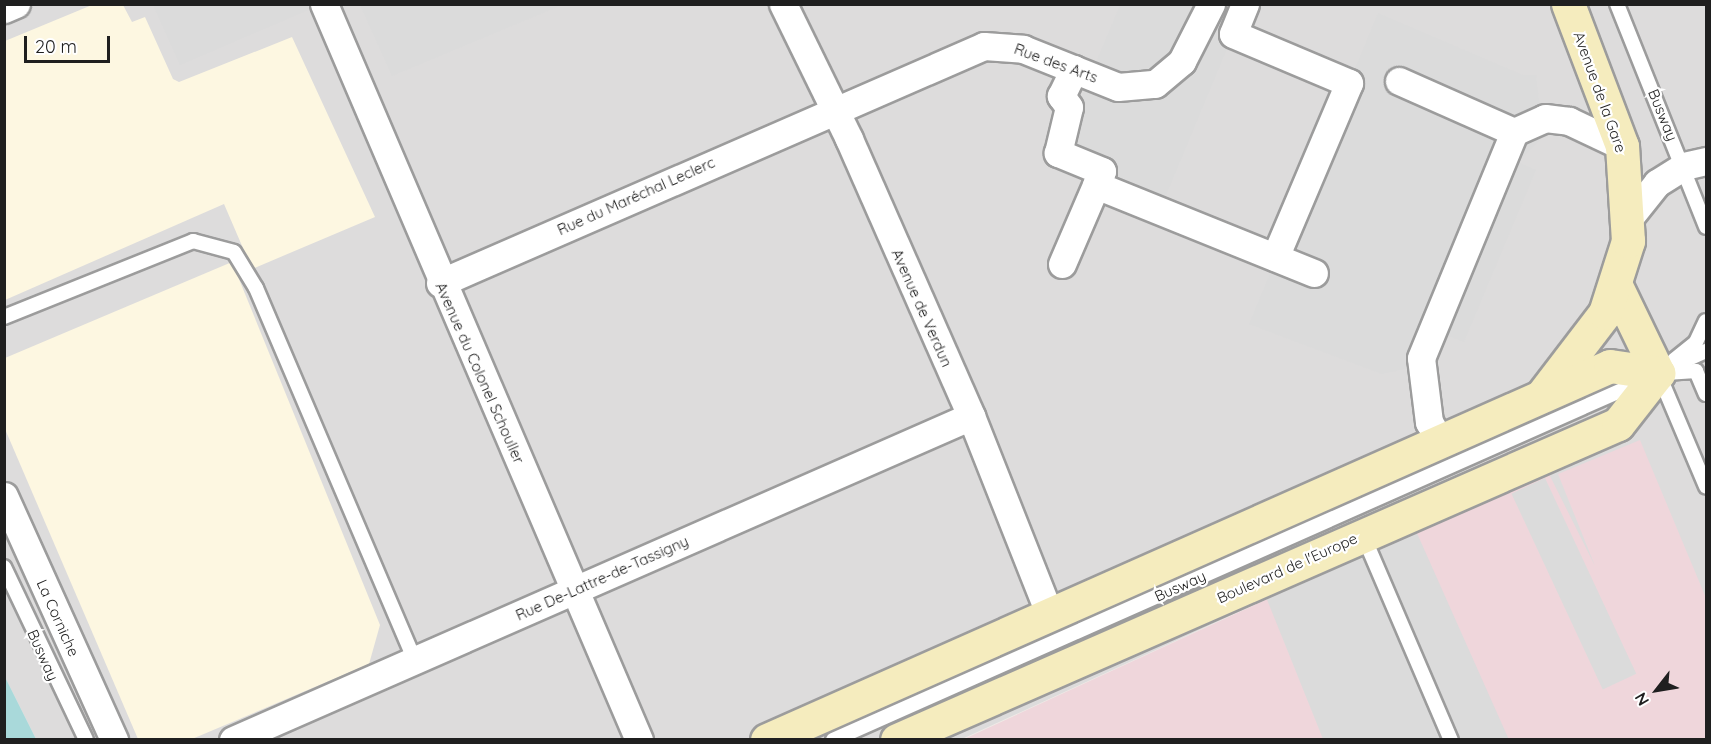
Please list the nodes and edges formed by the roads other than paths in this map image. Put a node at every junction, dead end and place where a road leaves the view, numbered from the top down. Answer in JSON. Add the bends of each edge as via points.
{"nodes":[{"id":1,"x":16,"y":4,"type":"edge"},
{"id":2,"x":324,"y":4,"type":"edge"},
{"id":3,"x":783,"y":4,"type":"edge"},
{"id":4,"x":1211,"y":4,"type":"edge"},
{"id":5,"x":1245,"y":4,"type":"edge"},
{"id":6,"x":1568,"y":4,"type":"edge"},
{"id":7,"x":1617,"y":4,"type":"edge"},
{"id":8,"x":4,"y":9,"type":"edge"},
{"id":9,"x":1074,"y":69,"type":"junction"},
{"id":10,"x":1399,"y":81,"type":"dead end"},
{"id":11,"x":832,"y":109,"type":"junction"},
{"id":12,"x":1514,"y":132,"type":"junction"},
{"id":13,"x":1622,"y":146,"type":"junction"},
{"id":14,"x":1695,"y":163,"type":"edge"},
{"id":15,"x":1096,"y":185,"type":"junction"},
{"id":16,"x":1629,"y":218,"type":"junction"},
{"id":17,"x":1707,"y":227,"type":"edge"},
{"id":18,"x":1275,"y":257,"type":"junction"},
{"id":19,"x":1062,"y":264,"type":"dead end"},
{"id":20,"x":1314,"y":273,"type":"dead end"},
{"id":21,"x":440,"y":283,"type":"junction"},
{"id":22,"x":1617,"y":288,"type":"junction"},
{"id":23,"x":4,"y":317,"type":"edge"},
{"id":24,"x":1707,"y":321,"type":"edge"},
{"id":25,"x":1707,"y":351,"type":"edge"},
{"id":26,"x":1658,"y":373,"type":"junction"},
{"id":27,"x":1547,"y":388,"type":"junction"},
{"id":28,"x":1707,"y":394,"type":"edge"},
{"id":29,"x":971,"y":416,"type":"junction"},
{"id":30,"x":1528,"y":435,"type":"junction"},
{"id":31,"x":1441,"y":442,"type":"junction"},
{"id":32,"x":1707,"y":486,"type":"edge"},
{"id":33,"x":4,"y":496,"type":"edge"},
{"id":34,"x":1363,"y":535,"type":"junction"},
{"id":35,"x":4,"y":567,"type":"edge"},
{"id":36,"x":576,"y":590,"type":"junction"},
{"id":37,"x":1050,"y":616,"type":"junction"},
{"id":38,"x":415,"y":660,"type":"junction"},
{"id":39,"x":86,"y":740,"type":"edge"},
{"id":40,"x":114,"y":740,"type":"edge"},
{"id":41,"x":233,"y":740,"type":"edge"},
{"id":42,"x":639,"y":740,"type":"edge"},
{"id":43,"x":767,"y":740,"type":"edge"},
{"id":44,"x":833,"y":740,"type":"edge"},
{"id":45,"x":897,"y":740,"type":"edge"},
{"id":46,"x":1451,"y":740,"type":"edge"}],
"edges":[{"from":1,"to":8,"type":"street"},
{"from":2,"to":21,"type":"street","name":"Avenue du Colonel Schouller"},
{"from":3,"to":11,"type":"street","name":"Avenue de Verdun"},
{"from":4,"to":9,"type":"street","name":"Rue des Arts","via":[[1182,61],[1155,84],[1118,87]]},
{"from":5,"to":18,"type":"street","via":[[1233,34],[1349,83]]},
{"from":6,"to":13,"type":"main road","name":"Avenue de la Gare"},
{"from":7,"to":14,"type":"lane","name":"Busway"},
{"from":9,"to":11,"type":"street","name":"Rue des Arts","via":[[1016,47],[984,46]]},
{"from":9,"to":15,"type":"street","via":[[1061,96],[1069,106],[1058,153],[1102,171]]},
{"from":10,"to":12,"type":"street"},
{"from":11,"to":21,"type":"street","name":"Rue du Maréchal Leclerc"},
{"from":11,"to":29,"type":"street","name":"Avenue de Verdun"},
{"from":12,"to":13,"type":"street","via":[[1545,118],[1569,121]]},
{"from":12,"to":31,"type":"street","via":[[1421,358],[1429,422]]},
{"from":13,"to":16,"type":"main road","name":"Avenue de la Gare"},
{"from":14,"to":16,"type":"street","via":[[1657,183]]},
{"from":14,"to":17,"type":"lane","name":"Busway"},
{"from":15,"to":18,"type":"street"},
{"from":15,"to":19,"type":"street"},
{"from":16,"to":22,"type":"main road","name":"Avenue de la Gare"},
{"from":18,"to":20,"type":"street"},
{"from":21,"to":36,"type":"street","name":"Avenue du Colonel Schouller"},
{"from":22,"to":26,"type":"main road"},
{"from":22,"to":27,"type":"main road","name":"Avenue de la Gare","via":[[1592,333]]},
{"from":23,"to":38,"type":"lane","via":[[193,241],[234,252],[256,288]]},
{"from":24,"to":26,"type":"lane","name":"Busway","via":[[1696,342]]},
{"from":25,"to":26,"type":"lane","name":"Busway"},
{"from":26,"to":27,"type":"main road","via":[[1610,366]]},
{"from":26,"to":28,"type":"lane","via":[[1696,371]]},
{"from":26,"to":30,"type":"lane","name":"Busway"},
{"from":26,"to":32,"type":"lane"},
{"from":26,"to":34,"type":"main road","name":"Boulevard de l'Europe","via":[[1618,424]]},
{"from":27,"to":30,"type":"lane"},
{"from":27,"to":31,"type":"main road"},
{"from":29,"to":36,"type":"street","name":"Rue De-Lattre-de-Tassigny"},
{"from":29,"to":37,"type":"street","name":"Avenue de Verdun"},
{"from":30,"to":44,"type":"lane","name":"Busway"},
{"from":31,"to":37,"type":"main road"},
{"from":33,"to":40,"type":"street","name":"La Corniche"},
{"from":34,"to":45,"type":"main road","name":"Boulevard de l'Europe"},
{"from":34,"to":46,"type":"lane"},
{"from":35,"to":39,"type":"lane","name":"Busway"},
{"from":36,"to":38,"type":"street","name":"Rue De-Lattre-de-Tassigny"},
{"from":36,"to":42,"type":"street","name":"Avenue du Colonel Schouller"},
{"from":37,"to":43,"type":"main road"},
{"from":38,"to":41,"type":"street","name":"Rue De-Lattre-de-Tassigny"}]}
